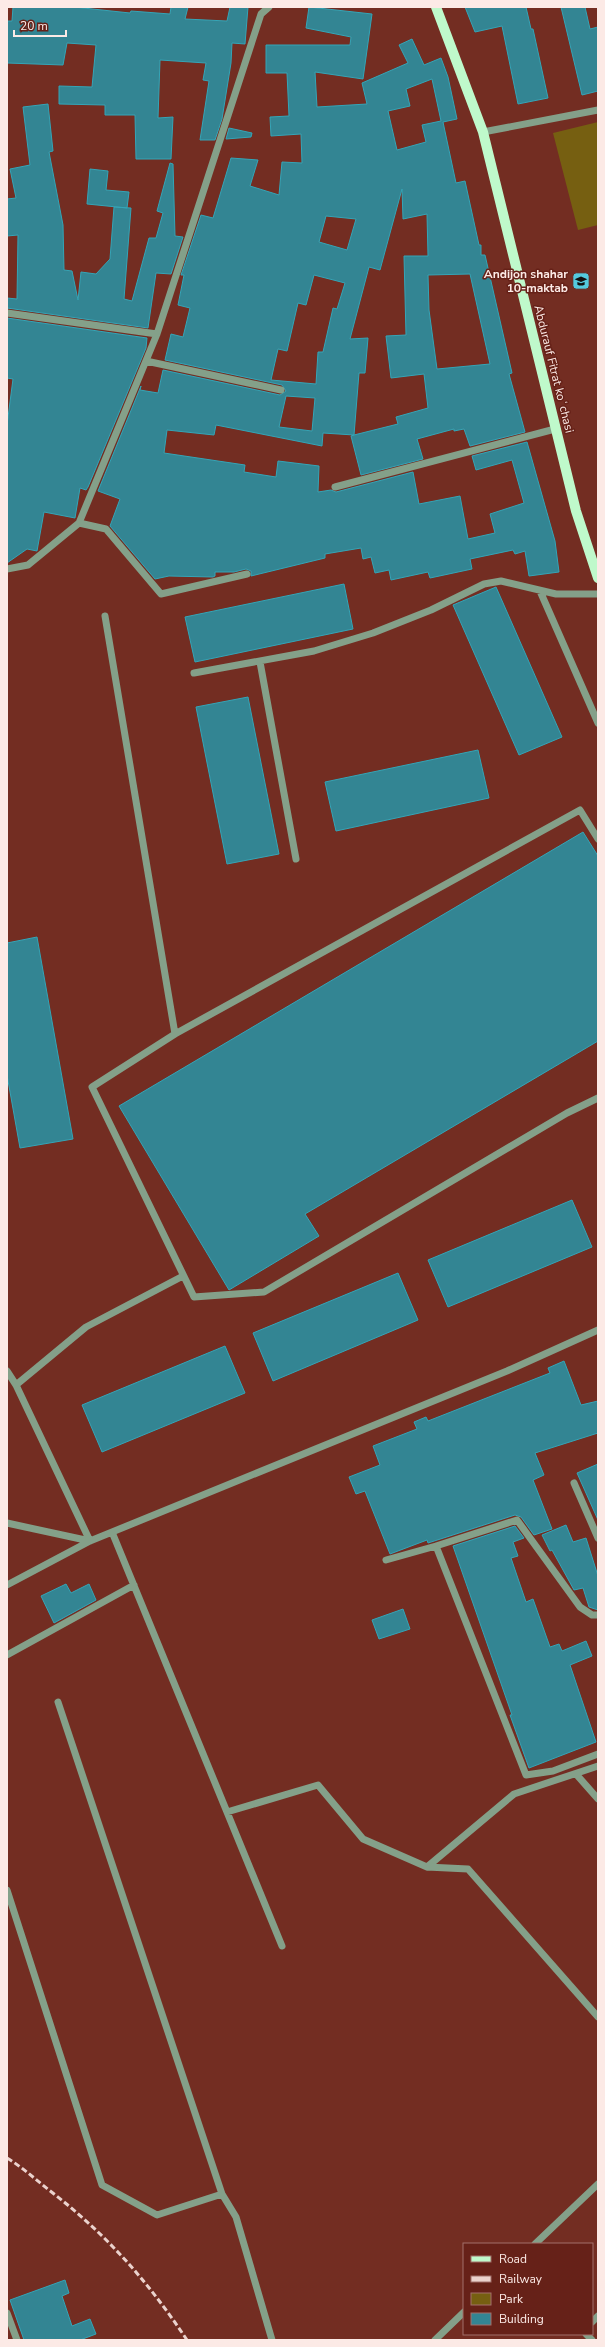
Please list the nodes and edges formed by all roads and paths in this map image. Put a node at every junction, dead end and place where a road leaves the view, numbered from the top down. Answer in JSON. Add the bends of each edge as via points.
{"nodes":[{"id":1,"x":269,"y":7,"type":"edge"},
{"id":2,"x":436,"y":7,"type":"edge"},
{"id":3,"x":598,"y":110,"type":"edge"},
{"id":4,"x":483,"y":132,"type":"junction"},
{"id":5,"x":7,"y":314,"type":"edge"},
{"id":6,"x":157,"y":334,"type":"junction"},
{"id":7,"x":146,"y":361,"type":"junction"},
{"id":8,"x":282,"y":390,"type":"dead end"},
{"id":9,"x":555,"y":429,"type":"junction"},
{"id":10,"x":335,"y":487,"type":"dead end"},
{"id":11,"x":79,"y":523,"type":"junction"},
{"id":12,"x":7,"y":569,"type":"edge"},
{"id":13,"x":247,"y":574,"type":"dead end"},
{"id":14,"x":598,"y":578,"type":"edge"},
{"id":15,"x":540,"y":591,"type":"junction"},
{"id":16,"x":598,"y":594,"type":"edge"},
{"id":17,"x":105,"y":616,"type":"dead end"},
{"id":18,"x":260,"y":662,"type":"junction"},
{"id":19,"x":194,"y":673,"type":"dead end"},
{"id":20,"x":598,"y":724,"type":"edge"},
{"id":21,"x":598,"y":839,"type":"edge"},
{"id":22,"x":296,"y":859,"type":"dead end"},
{"id":23,"x":175,"y":1034,"type":"junction"},
{"id":24,"x":598,"y":1098,"type":"edge"},
{"id":25,"x":183,"y":1276,"type":"junction"},
{"id":26,"x":598,"y":1330,"type":"edge"},
{"id":27,"x":7,"y":1371,"type":"edge"},
{"id":28,"x":16,"y":1385,"type":"junction"},
{"id":29,"x":574,"y":1483,"type":"dead end"},
{"id":30,"x":7,"y":1523,"type":"edge"},
{"id":31,"x":112,"y":1532,"type":"junction"},
{"id":32,"x":598,"y":1538,"type":"edge"},
{"id":33,"x":90,"y":1541,"type":"junction"},
{"id":34,"x":436,"y":1546,"type":"junction"},
{"id":35,"x":386,"y":1560,"type":"dead end"},
{"id":36,"x":7,"y":1585,"type":"edge"},
{"id":37,"x":134,"y":1585,"type":"junction"},
{"id":38,"x":598,"y":1615,"type":"edge"},
{"id":39,"x":7,"y":1655,"type":"edge"},
{"id":40,"x":58,"y":1702,"type":"dead end"},
{"id":41,"x":598,"y":1754,"type":"edge"},
{"id":42,"x":598,"y":1766,"type":"edge"},
{"id":43,"x":576,"y":1774,"type":"junction"},
{"id":44,"x":598,"y":1799,"type":"edge"},
{"id":45,"x":227,"y":1812,"type":"junction"},
{"id":46,"x":427,"y":1867,"type":"junction"},
{"id":47,"x":7,"y":1890,"type":"edge"},
{"id":48,"x":282,"y":1946,"type":"dead end"},
{"id":49,"x":598,"y":2017,"type":"edge"},
{"id":50,"x":598,"y":2184,"type":"edge"},
{"id":51,"x":222,"y":2194,"type":"junction"},
{"id":52,"x":536,"y":2243,"type":"edge"},
{"id":53,"x":7,"y":2313,"type":"edge"},
{"id":54,"x":463,"y":2313,"type":"edge"},
{"id":55,"x":17,"y":2340,"type":"edge"},
{"id":56,"x":272,"y":2340,"type":"edge"},
{"id":57,"x":435,"y":2340,"type":"edge"}],
"edges":[{"from":1,"to":6,"type":"street","via":[[262,14]]},
{"from":2,"to":4,"type":"main road","name":"Abdurauf Fitrat koʻchasi"},
{"from":3,"to":4,"type":"street"},
{"from":4,"to":9,"type":"main road","name":"Abdurauf Fitrat koʻchasi"},
{"from":5,"to":6,"type":"street"},
{"from":6,"to":7,"type":"street"},
{"from":7,"to":8,"type":"street"},
{"from":7,"to":11,"type":"street"},
{"from":9,"to":10,"type":"street"},
{"from":9,"to":14,"type":"main road","name":"Abdurauf Fitrat koʻchasi","via":[[576,511]]},
{"from":11,"to":12,"type":"street","via":[[28,565]]},
{"from":11,"to":13,"type":"street","via":[[106,529],[161,594]]},
{"from":15,"to":16,"type":"street","via":[[556,594]]},
{"from":15,"to":18,"type":"street","via":[[501,581],[484,584],[431,610],[373,633],[314,651]]},
{"from":15,"to":20,"type":"street"},
{"from":17,"to":23,"type":"street"},
{"from":18,"to":19,"type":"street"},
{"from":18,"to":22,"type":"street"},
{"from":21,"to":23,"type":"street","via":[[580,810]]},
{"from":23,"to":25,"type":"street","via":[[92,1087]]},
{"from":24,"to":25,"type":"street","via":[[567,1113],[264,1292],[194,1297]]},
{"from":25,"to":28,"type":"street","via":[[86,1327]]},
{"from":26,"to":31,"type":"street","via":[[507,1371]]},
{"from":27,"to":28,"type":"street"},
{"from":28,"to":33,"type":"street"},
{"from":29,"to":32,"type":"street"},
{"from":30,"to":33,"type":"street"},
{"from":31,"to":33,"type":"street"},
{"from":31,"to":37,"type":"street"},
{"from":33,"to":36,"type":"street"},
{"from":34,"to":35,"type":"street"},
{"from":34,"to":38,"type":"street","via":[[517,1520],[580,1607],[592,1616]]},
{"from":34,"to":41,"type":"street","via":[[526,1775],[553,1771]]},
{"from":37,"to":39,"type":"street"},
{"from":37,"to":45,"type":"street"},
{"from":40,"to":51,"type":"street"},
{"from":42,"to":43,"type":"street"},
{"from":43,"to":44,"type":"street"},
{"from":43,"to":46,"type":"street","via":[[514,1794]]},
{"from":45,"to":46,"type":"street","via":[[318,1785],[363,1839]]},
{"from":45,"to":48,"type":"street"},
{"from":46,"to":49,"type":"street","via":[[468,1869]]},
{"from":47,"to":51,"type":"street","via":[[102,2185],[157,2215]]},
{"from":50,"to":52,"type":"street"},
{"from":51,"to":56,"type":"street","via":[[236,2217]]},
{"from":53,"to":55,"type":"street"},
{"from":54,"to":57,"type":"street"}]}
